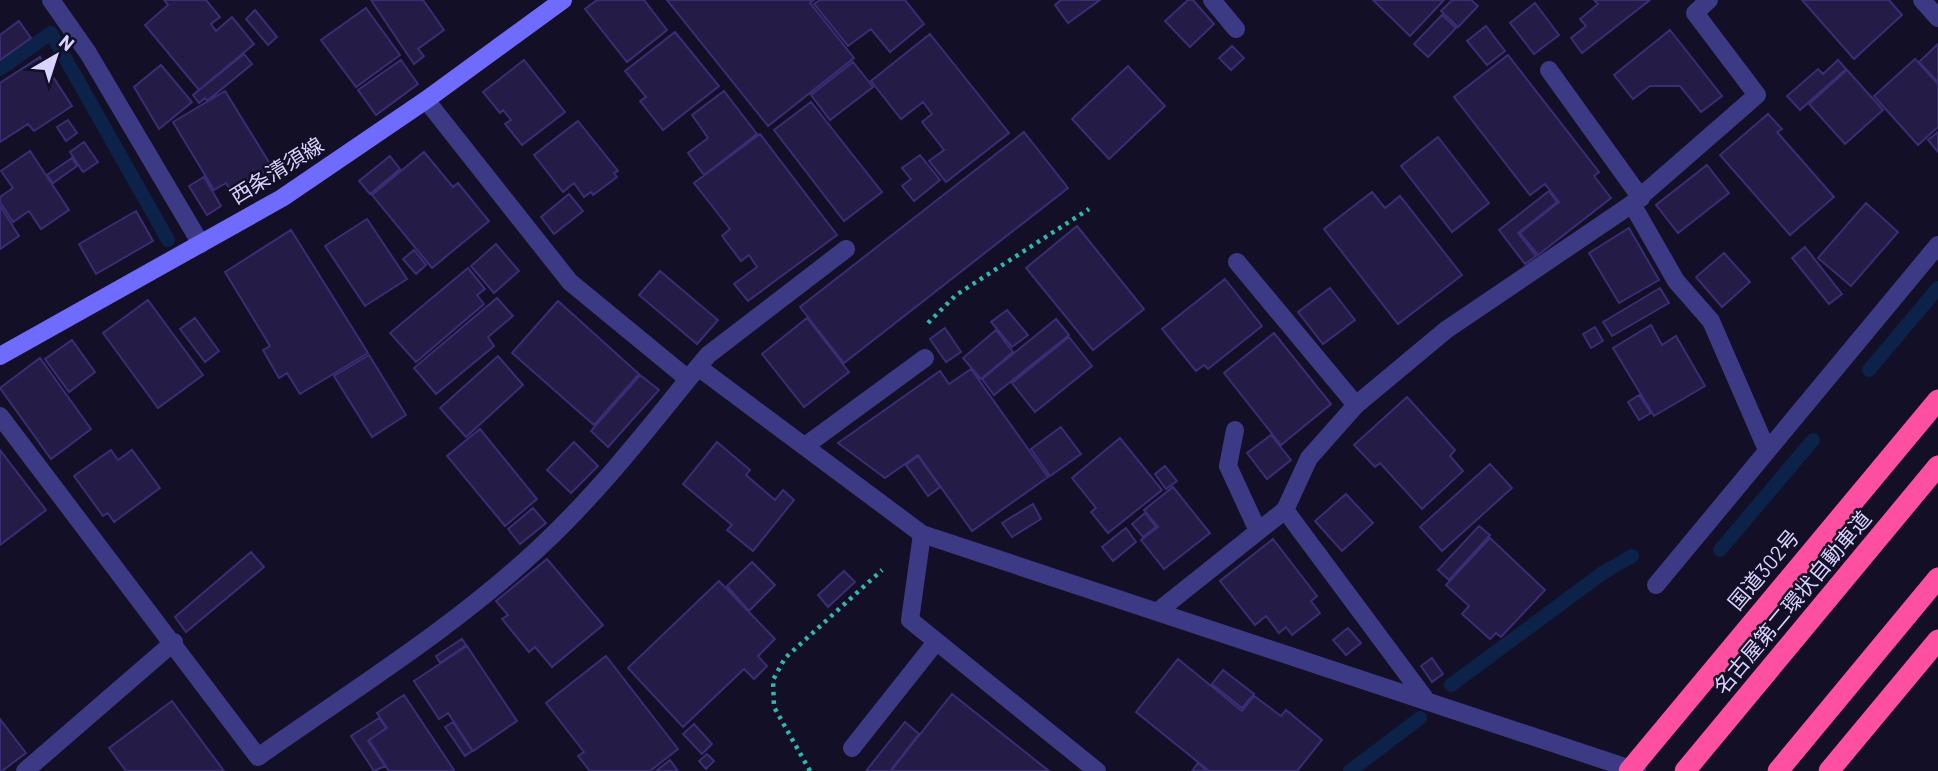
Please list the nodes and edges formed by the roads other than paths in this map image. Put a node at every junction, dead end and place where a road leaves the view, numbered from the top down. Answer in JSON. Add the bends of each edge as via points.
{"nodes":[{"id":1,"x":51,"y":0,"type":"edge"},
{"id":2,"x":563,"y":0,"type":"edge"},
{"id":3,"x":1212,"y":0,"type":"edge"},
{"id":4,"x":1709,"y":0,"type":"edge"},
{"id":5,"x":1922,"y":0,"type":"edge"},
{"id":6,"x":1938,"y":18,"type":"edge"},
{"id":7,"x":1236,"y":29,"type":"dead end"},
{"id":8,"x":1549,"y":70,"type":"dead end"},
{"id":9,"x":426,"y":100,"type":"junction"},
{"id":10,"x":1636,"y":201,"type":"junction"},
{"id":11,"x":201,"y":244,"type":"junction"},
{"id":12,"x":1938,"y":245,"type":"edge"},
{"id":13,"x":846,"y":249,"type":"dead end"},
{"id":14,"x":1237,"y":262,"type":"dead end"},
{"id":15,"x":0,"y":356,"type":"edge"},
{"id":16,"x":925,"y":358,"type":"road end"},
{"id":17,"x":693,"y":373,"type":"junction"},
{"id":18,"x":1938,"y":400,"type":"edge"},
{"id":19,"x":1356,"y":405,"type":"junction"},
{"id":20,"x":0,"y":416,"type":"edge"},
{"id":21,"x":1236,"y":430,"type":"dead end"},
{"id":22,"x":805,"y":446,"type":"junction"},
{"id":23,"x":1768,"y":450,"type":"junction"},
{"id":24,"x":1938,"y":466,"type":"edge"},
{"id":25,"x":1285,"y":510,"type":"junction"},
{"id":26,"x":1258,"y":531,"type":"junction"},
{"id":27,"x":922,"y":534,"type":"junction"},
{"id":28,"x":1938,"y":578,"type":"edge"},
{"id":29,"x":1656,"y":585,"type":"dead end"},
{"id":30,"x":1157,"y":612,"type":"junction"},
{"id":31,"x":1938,"y":640,"type":"edge"},
{"id":32,"x":174,"y":642,"type":"junction"},
{"id":33,"x":936,"y":642,"type":"junction"},
{"id":34,"x":1427,"y":701,"type":"junction"},
{"id":35,"x":852,"y":748,"type":"dead end"},
{"id":36,"x":1632,"y":770,"type":"edge"},
{"id":37,"x":25,"y":771,"type":"edge"},
{"id":38,"x":1097,"y":771,"type":"edge"},
{"id":39,"x":1685,"y":771,"type":"edge"},
{"id":40,"x":1778,"y":771,"type":"edge"},
{"id":41,"x":1829,"y":771,"type":"edge"}],
"edges":[{"from":1,"to":11,"type":"street","via":[[88,53]]},
{"from":2,"to":9,"type":"main road","name":"西条清須線"},
{"from":3,"to":7,"type":"street"},
{"from":4,"to":10,"type":"street","via":[[1695,13],[1758,95]]},
{"from":5,"to":6,"type":"street"},
{"from":8,"to":10,"type":"street"},
{"from":9,"to":11,"type":"main road","name":"西条清須線","via":[[282,198]]},
{"from":9,"to":17,"type":"street","via":[[570,282]]},
{"from":10,"to":19,"type":"street","via":[[1446,330]]},
{"from":10,"to":23,"type":"street","via":[[1676,281],[1711,321]]},
{"from":11,"to":15,"type":"main road","name":"西条清須線"},
{"from":12,"to":23,"type":"street"},
{"from":13,"to":17,"type":"street","via":[[708,355]]},
{"from":14,"to":19,"type":"street"},
{"from":16,"to":22,"type":"street"},
{"from":17,"to":22,"type":"street"},
{"from":17,"to":32,"type":"street","via":[[635,448],[540,547],[453,619],[258,757]]},
{"from":18,"to":36,"type":"highway","name":"国道302号"},
{"from":19,"to":25,"type":"street","via":[[1309,458]]},
{"from":20,"to":32,"type":"street"},
{"from":21,"to":26,"type":"street","via":[[1228,466]]},
{"from":22,"to":27,"type":"street"},
{"from":23,"to":29,"type":"street"},
{"from":24,"to":39,"type":"highway","name":"名古屋第二環状自動車道"},
{"from":25,"to":26,"type":"street"},
{"from":25,"to":34,"type":"street"},
{"from":26,"to":30,"type":"street"},
{"from":27,"to":30,"type":"street"},
{"from":27,"to":33,"type":"street","via":[[910,620]]},
{"from":28,"to":40,"type":"highway"},
{"from":30,"to":34,"type":"street"},
{"from":31,"to":41,"type":"highway"},
{"from":32,"to":37,"type":"street"},
{"from":33,"to":35,"type":"street"},
{"from":33,"to":38,"type":"street"},
{"from":34,"to":36,"type":"street"}]}
